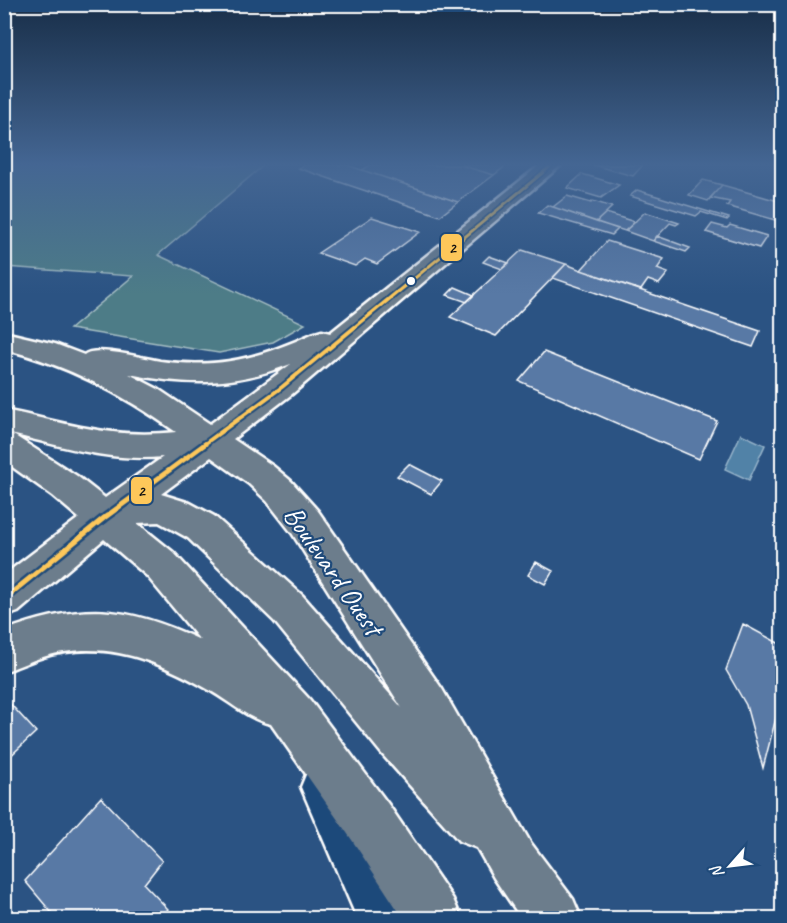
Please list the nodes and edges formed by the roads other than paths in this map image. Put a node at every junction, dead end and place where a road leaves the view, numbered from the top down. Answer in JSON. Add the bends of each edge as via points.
{"nodes":[{"id":1,"x":500,"y":208,"type":"edge"},
{"id":2,"x":362,"y":322,"type":"junction"},
{"id":3,"x":4,"y":340,"type":"edge"},
{"id":4,"x":45,"y":350,"type":"junction"},
{"id":5,"x":4,"y":421,"type":"edge"},
{"id":6,"x":211,"y":439,"type":"junction"},
{"id":7,"x":4,"y":444,"type":"edge"},
{"id":8,"x":104,"y":518,"type":"junction"},
{"id":9,"x":4,"y":599,"type":"edge"},
{"id":10,"x":4,"y":652,"type":"edge"},
{"id":11,"x":294,"y":717,"type":"junction"},
{"id":12,"x":512,"y":860,"type":"junction"},
{"id":13,"x":384,"y":918,"type":"edge"},
{"id":14,"x":434,"y":918,"type":"edge"},
{"id":15,"x":555,"y":918,"type":"edge"}],
"edges":[{"from":1,"to":2,"type":"main road"},
{"from":2,"to":4,"type":"main road","via":[[264,364],[207,374]]},
{"from":2,"to":6,"type":"main road"},
{"from":3,"to":4,"type":"main road","name":"Boulevard Ouest"},
{"from":4,"to":6,"type":"main road","name":"Boulevard Ouest","via":[[147,396]]},
{"from":5,"to":6,"type":"main road","via":[[95,443],[134,446]]},
{"from":6,"to":8,"type":"main road"},
{"from":6,"to":12,"type":"main road","name":"Boulevard Ouest","via":[[261,475],[305,522],[426,705]]},
{"from":7,"to":8,"type":"main road"},
{"from":8,"to":9,"type":"main road"},
{"from":8,"to":11,"type":"main road","via":[[160,564]]},
{"from":8,"to":12,"type":"main road","via":[[134,509],[159,508],[201,526],[288,608],[398,738]]},
{"from":10,"to":11,"type":"main road","via":[[62,630],[88,628],[131,634],[208,665]]},
{"from":11,"to":13,"type":"street"},
{"from":11,"to":14,"type":"main road"},
{"from":12,"to":15,"type":"main road","name":"Boulevard Ouest"}]}
